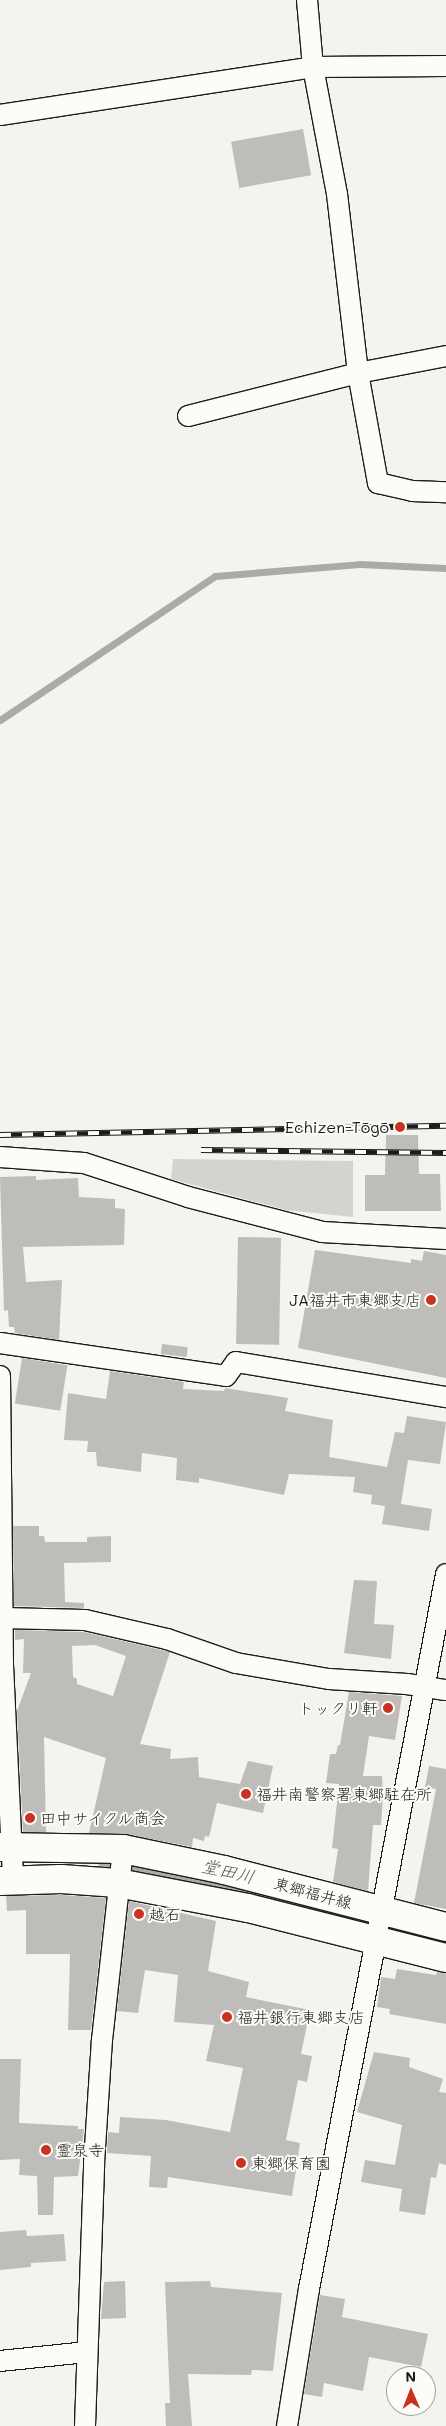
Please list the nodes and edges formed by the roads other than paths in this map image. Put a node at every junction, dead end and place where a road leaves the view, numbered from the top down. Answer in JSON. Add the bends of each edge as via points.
{"nodes":[{"id":1,"x":307,"y":0,"type":"edge"},
{"id":2,"x":446,"y":66,"type":"edge"},
{"id":3,"x":312,"y":67,"type":"junction"},
{"id":4,"x":0,"y":115,"type":"edge"},
{"id":5,"x":446,"y":356,"type":"edge"},
{"id":6,"x":358,"y":373,"type":"junction"},
{"id":7,"x":188,"y":416,"type":"dead end"},
{"id":8,"x":446,"y":492,"type":"edge"},
{"id":9,"x":0,"y":1157,"type":"edge"},
{"id":10,"x":446,"y":1239,"type":"edge"},
{"id":11,"x":0,"y":1343,"type":"edge"},
{"id":12,"x":0,"y":1376,"type":"edge"},
{"id":13,"x":446,"y":1397,"type":"edge"},
{"id":14,"x":446,"y":1574,"type":"edge"},
{"id":15,"x":3,"y":1618,"type":"junction"},
{"id":16,"x":2,"y":1665,"type":"edge"},
{"id":17,"x":424,"y":1687,"type":"junction"},
{"id":18,"x":446,"y":1690,"type":"edge"},
{"id":19,"x":6,"y":1847,"type":"edge"},
{"id":20,"x":123,"y":1849,"type":"junction"},
{"id":21,"x":224,"y":1870,"type":"junction"},
{"id":22,"x":6,"y":1881,"type":"edge"},
{"id":23,"x":118,"y":1883,"type":"junction"},
{"id":24,"x":231,"y":1905,"type":"junction"},
{"id":25,"x":384,"y":1912,"type":"junction"},
{"id":26,"x":446,"y":1927,"type":"edge"},
{"id":27,"x":378,"y":1942,"type":"junction"},
{"id":28,"x":446,"y":1958,"type":"edge"},
{"id":29,"x":87,"y":2352,"type":"junction"},
{"id":30,"x":0,"y":2361,"type":"edge"},
{"id":31,"x":84,"y":2426,"type":"edge"},
{"id":32,"x":287,"y":2426,"type":"edge"}],
"edges":[{"from":1,"to":3,"type":"street"},
{"from":2,"to":3,"type":"street"},
{"from":3,"to":4,"type":"street"},
{"from":3,"to":6,"type":"street","via":[[337,194]]},
{"from":5,"to":6,"type":"street"},
{"from":6,"to":7,"type":"street"},
{"from":6,"to":8,"type":"street","via":[[378,483],[412,491]]},
{"from":9,"to":10,"type":"street","via":[[84,1163],[188,1197],[322,1232]]},
{"from":11,"to":13,"type":"street","via":[[226,1376],[236,1362]]},
{"from":12,"to":15,"type":"street"},
{"from":14,"to":17,"type":"street"},
{"from":15,"to":16,"type":"street"},
{"from":15,"to":17,"type":"street","via":[[85,1620],[167,1640],[236,1663],[329,1679]]},
{"from":16,"to":19,"type":"street"},
{"from":17,"to":18,"type":"street"},
{"from":17,"to":25,"type":"street"},
{"from":19,"to":20,"type":"main road","name":"東郷福井線"},
{"from":19,"to":22,"type":"street"},
{"from":20,"to":21,"type":"main road","name":"東郷福井線"},
{"from":20,"to":23,"type":"street"},
{"from":21,"to":24,"type":"street"},
{"from":21,"to":25,"type":"main road","name":"東郷福井線"},
{"from":22,"to":23,"type":"main road","name":"東郷福井線","via":[[62,1879]]},
{"from":23,"to":24,"type":"main road","name":"東郷福井線"},
{"from":23,"to":29,"type":"street","via":[[96,2135]]},
{"from":24,"to":27,"type":"main road","name":"東郷福井線"},
{"from":25,"to":26,"type":"main road","name":"東郷福井線"},
{"from":25,"to":27,"type":"street"},
{"from":27,"to":28,"type":"main road","name":"東郷福井線"},
{"from":27,"to":32,"type":"street","via":[[309,2290]]},
{"from":29,"to":30,"type":"street"},
{"from":29,"to":31,"type":"street"}]}
